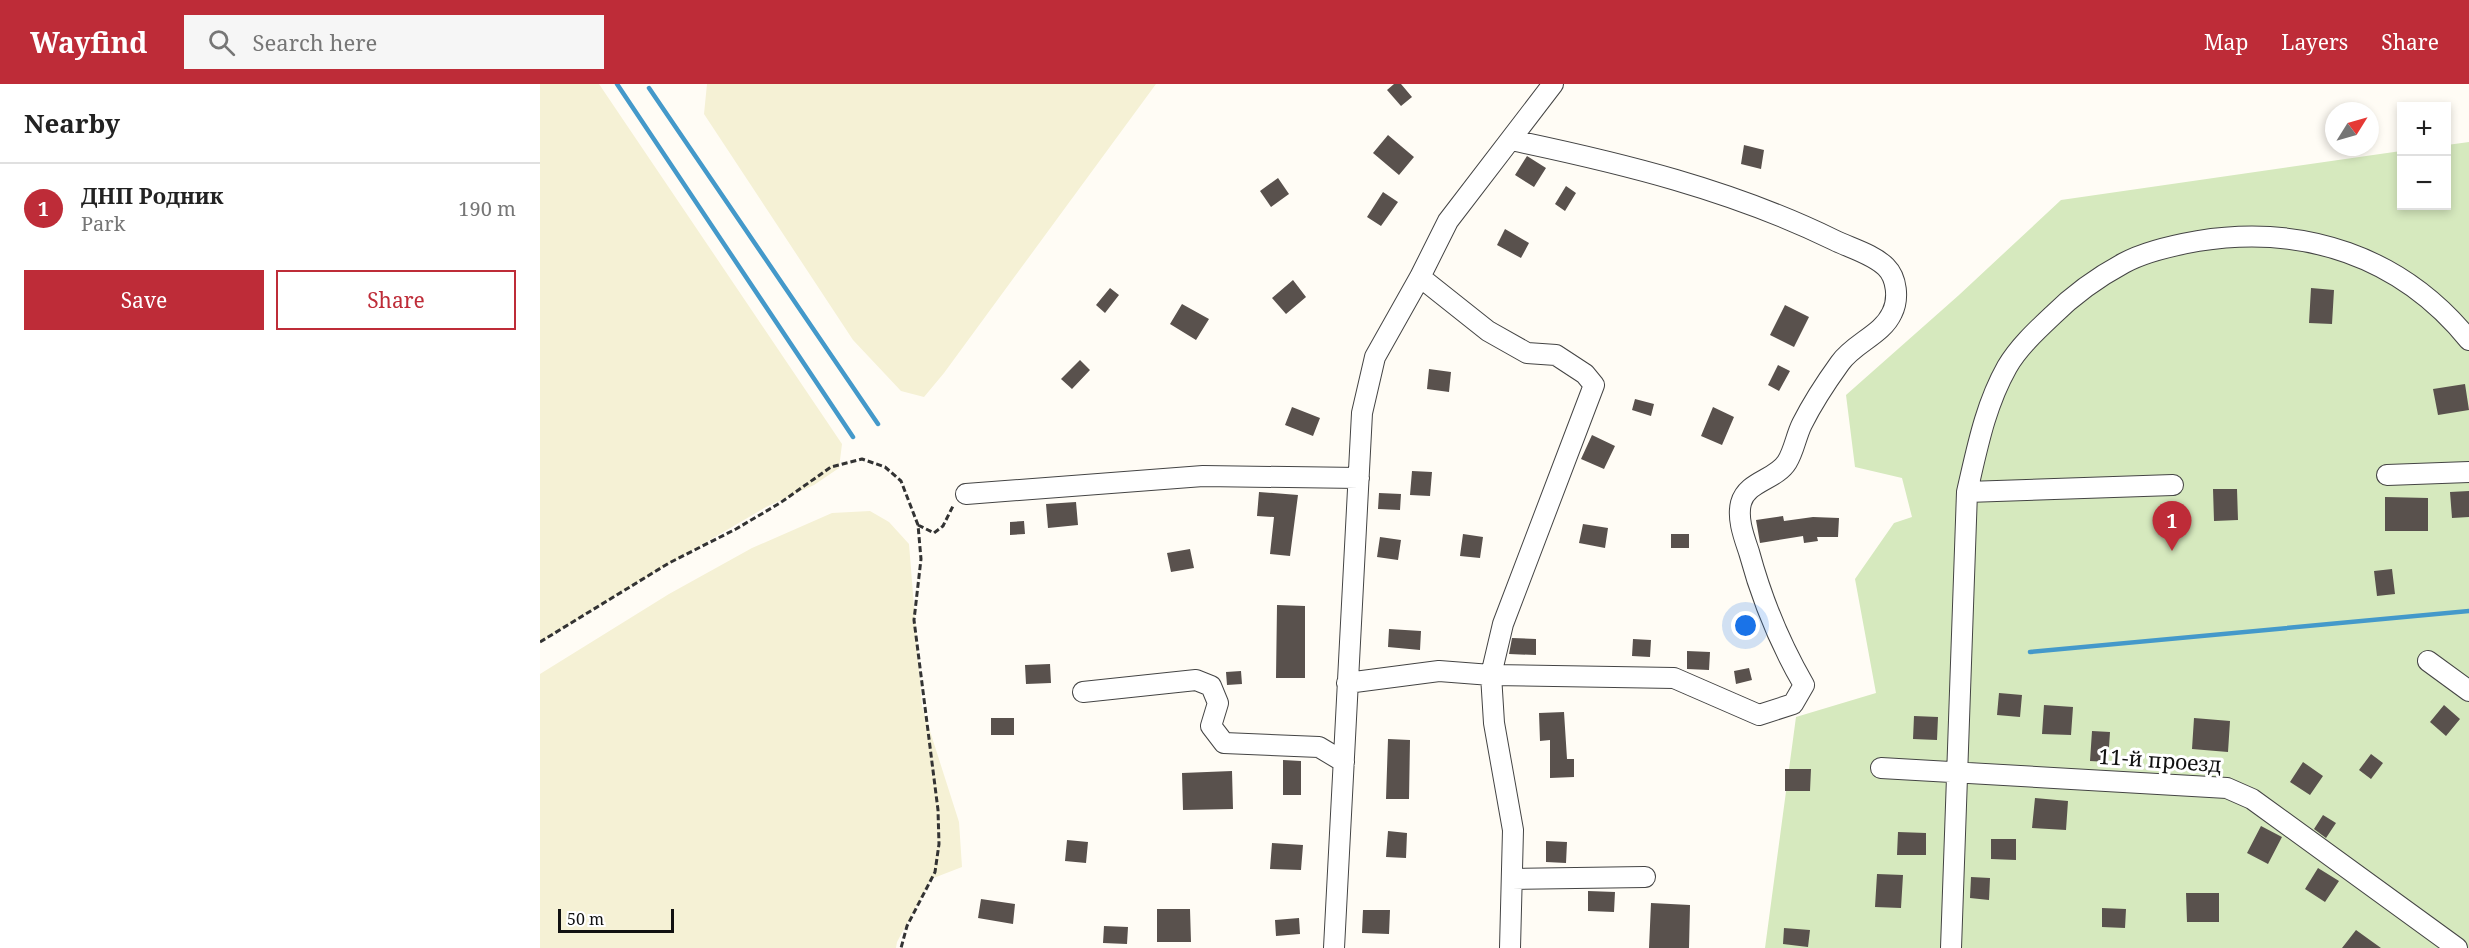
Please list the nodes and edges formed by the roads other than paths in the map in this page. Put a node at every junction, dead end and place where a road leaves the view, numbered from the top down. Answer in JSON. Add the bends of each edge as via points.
{"nodes":[{"id":1,"x":1553,"y":84,"type":"edge"},
{"id":2,"x":1511,"y":140,"type":"junction"},
{"id":3,"x":1420,"y":277,"type":"junction"},
{"id":4,"x":2469,"y":340,"type":"edge"},
{"id":5,"x":2469,"y":472,"type":"edge"},
{"id":6,"x":2387,"y":476,"type":"dead end"},
{"id":7,"x":1359,"y":478,"type":"junction"},
{"id":8,"x":2173,"y":485,"type":"dead end"},
{"id":9,"x":1967,"y":492,"type":"junction"},
{"id":10,"x":966,"y":494,"type":"road end"},
{"id":11,"x":2428,"y":662,"type":"dead end"},
{"id":12,"x":1491,"y":675,"type":"junction"},
{"id":13,"x":1347,"y":683,"type":"junction"},
{"id":14,"x":2469,"y":691,"type":"edge"},
{"id":15,"x":1083,"y":692,"type":"dead end"},
{"id":16,"x":1344,"y":762,"type":"junction"},
{"id":17,"x":1881,"y":768,"type":"dead end"},
{"id":18,"x":1957,"y":773,"type":"junction"},
{"id":19,"x":1644,"y":877,"type":"dead end"},
{"id":20,"x":1512,"y":879,"type":"junction"},
{"id":21,"x":1334,"y":948,"type":"edge"},
{"id":22,"x":1510,"y":948,"type":"edge"},
{"id":23,"x":1951,"y":948,"type":"edge"},
{"id":24,"x":2457,"y":948,"type":"edge"}],
"edges":[{"from":1,"to":2,"type":"street"},
{"from":2,"to":3,"type":"street","via":[[1448,221]]},
{"from":2,"to":12,"type":"street","via":[[1596,158],[1737,198],[1886,266],[1896,284],[1893,313],[1841,362],[1802,424],[1786,464],[1751,487],[1741,503],[1741,525],[1770,620],[1804,685],[1793,704],[1759,715],[1674,678]]},
{"from":3,"to":7,"type":"street","via":[[1375,357],[1362,413]]},
{"from":3,"to":12,"type":"street","via":[[1488,331],[1527,353],[1556,355],[1585,374],[1594,385],[1503,624]]},
{"from":4,"to":9,"type":"street","via":[[2452,318],[2410,284],[2370,260],[2332,247],[2275,236],[2227,236],[2179,244],[2126,262],[2073,295],[2036,331],[2008,366],[1984,419]]},
{"from":5,"to":6,"type":"street"},
{"from":7,"to":10,"type":"street","via":[[1203,476]]},
{"from":7,"to":13,"type":"street"},
{"from":8,"to":9,"type":"street"},
{"from":9,"to":18,"type":"street"},
{"from":11,"to":14,"type":"street"},
{"from":12,"to":13,"type":"street","via":[[1439,671]]},
{"from":12,"to":20,"type":"street","via":[[1494,723],[1514,830]]},
{"from":13,"to":16,"type":"street"},
{"from":15,"to":16,"type":"street","via":[[1196,680],[1211,686],[1218,703],[1211,726],[1224,743],[1318,747]]},
{"from":16,"to":21,"type":"street"},
{"from":17,"to":18,"type":"street","name":"11-й проезд"},
{"from":18,"to":23,"type":"street"},
{"from":18,"to":24,"type":"street","name":"11-й проезд","via":[[2226,788],[2252,799]]},
{"from":19,"to":20,"type":"street"},
{"from":20,"to":22,"type":"street"}]}
